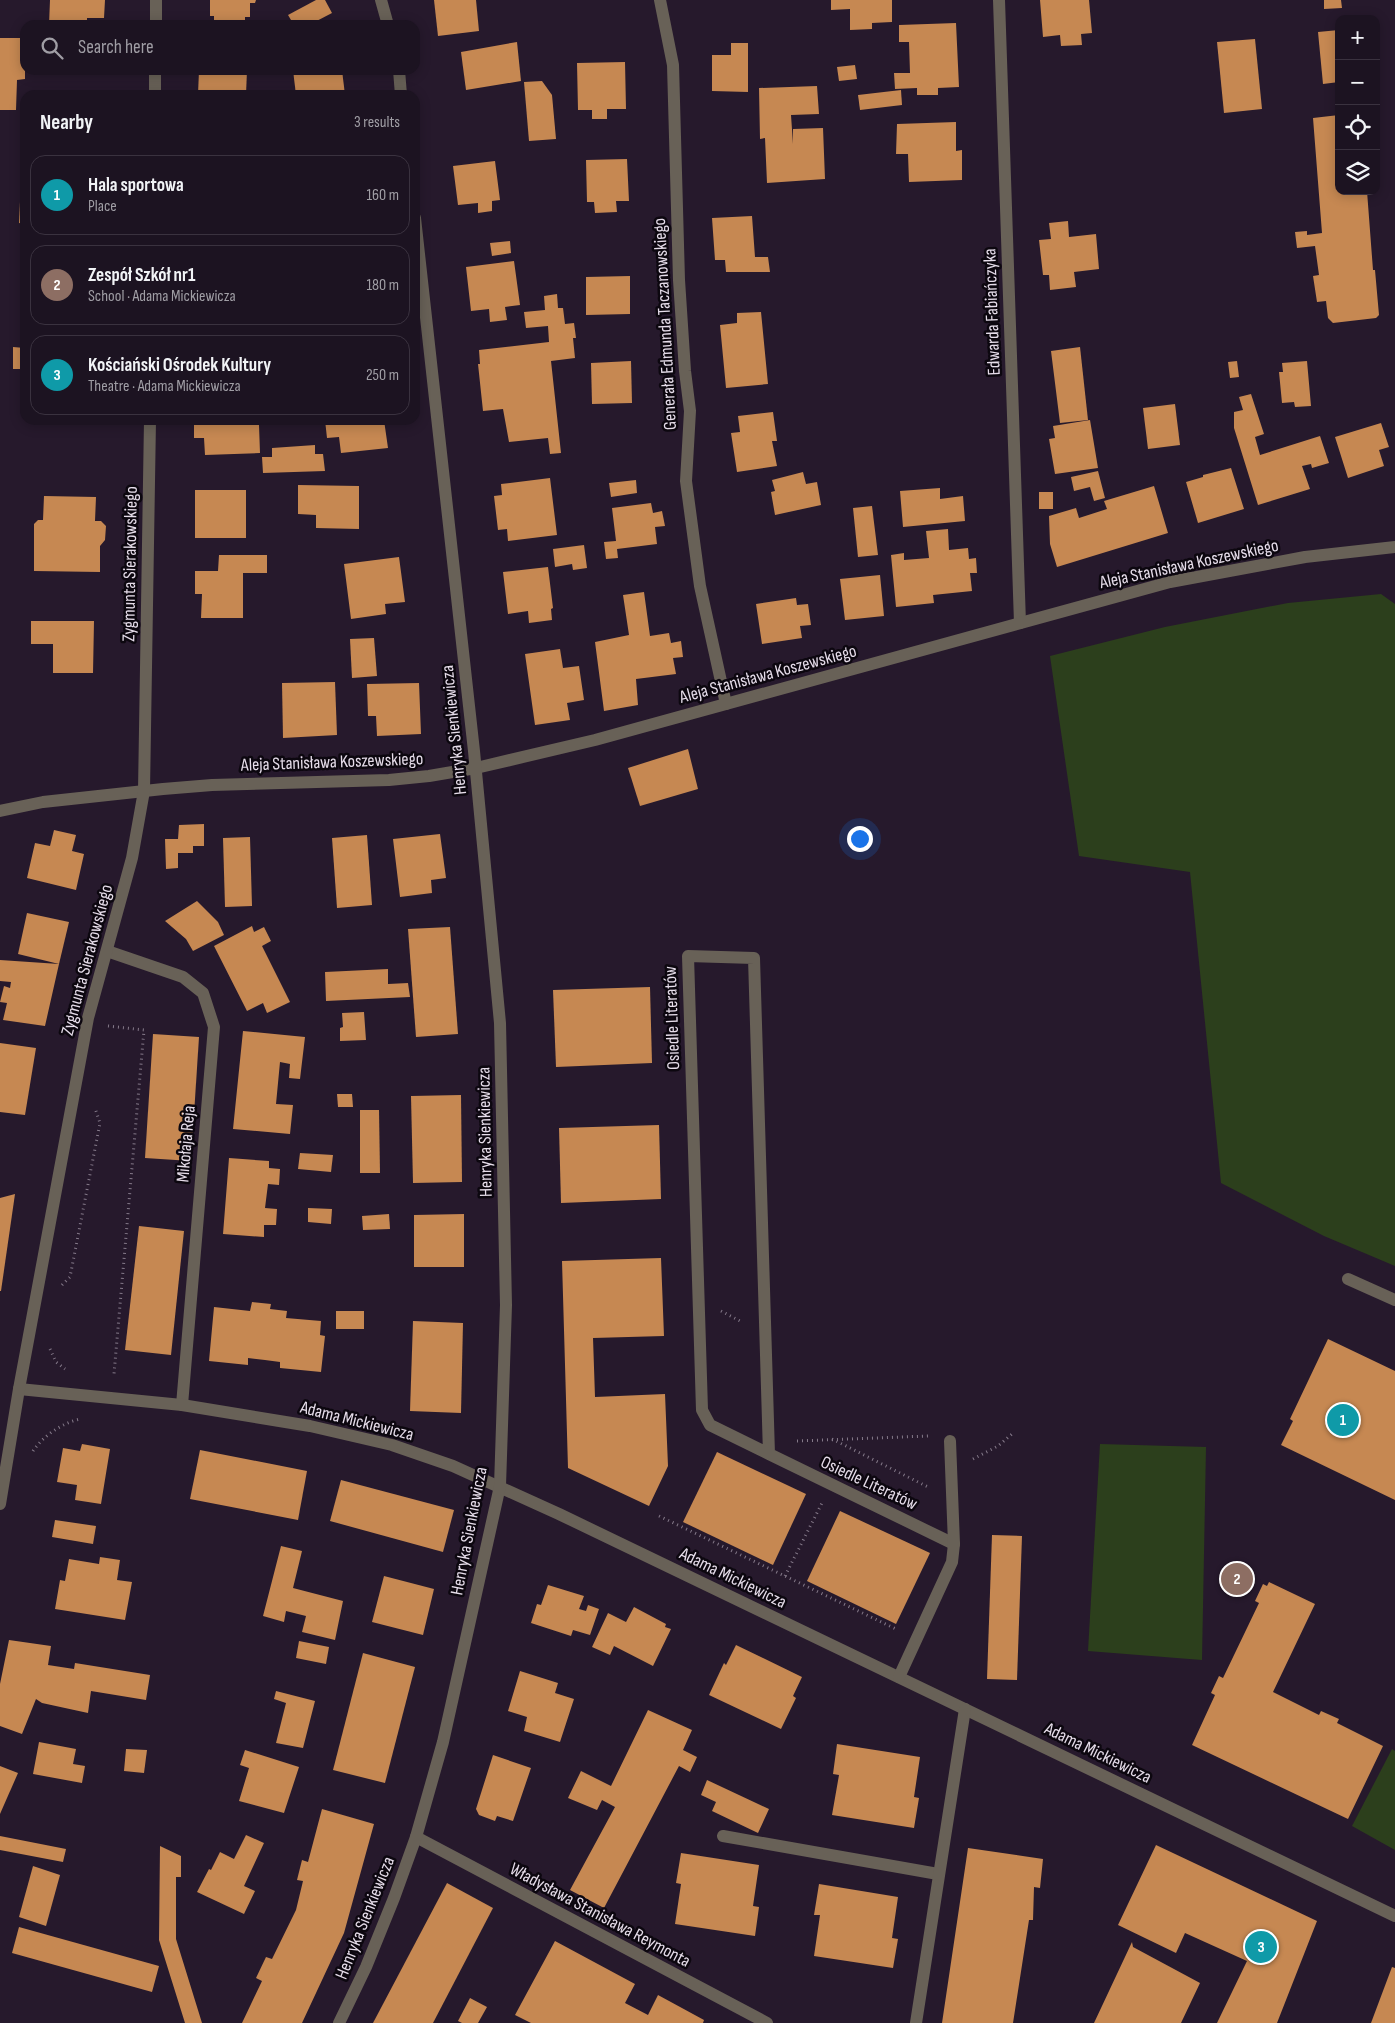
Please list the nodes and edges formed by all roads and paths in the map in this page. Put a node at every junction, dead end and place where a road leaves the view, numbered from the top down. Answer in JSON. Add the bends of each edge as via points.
{"nodes":[{"id":1,"x":156,"y":0,"type":"edge"},
{"id":2,"x":381,"y":0,"type":"edge"},
{"id":3,"x":660,"y":0,"type":"edge"},
{"id":4,"x":999,"y":0,"type":"edge"},
{"id":5,"x":156,"y":20,"type":"edge"},
{"id":6,"x":387,"y":20,"type":"edge"},
{"id":7,"x":155,"y":75,"type":"edge"},
{"id":8,"x":399,"y":75,"type":"edge"},
{"id":9,"x":155,"y":90,"type":"edge"},
{"id":10,"x":400,"y":90,"type":"edge"},
{"id":11,"x":420,"y":263,"type":"edge"},
{"id":12,"x":150,"y":425,"type":"edge"},
{"id":13,"x":1395,"y":546,"type":"edge"},
{"id":14,"x":1020,"y":623,"type":"junction"},
{"id":15,"x":726,"y":704,"type":"junction"},
{"id":16,"x":476,"y":768,"type":"junction"},
{"id":17,"x":144,"y":791,"type":"junction"},
{"id":18,"x":0,"y":811,"type":"edge"},
{"id":19,"x":106,"y":951,"type":"junction"},
{"id":20,"x":106,"y":1026,"type":"dead end"},
{"id":21,"x":95,"y":1106,"type":"dead end"},
{"id":22,"x":1348,"y":1279,"type":"dead end"},
{"id":23,"x":58,"y":1291,"type":"dead end"},
{"id":24,"x":699,"y":1298,"type":"junction"},
{"id":25,"x":1395,"y":1300,"type":"edge"},
{"id":26,"x":766,"y":1334,"type":"junction"},
{"id":27,"x":49,"y":1345,"type":"dead end"},
{"id":28,"x":70,"y":1372,"type":"dead end"},
{"id":29,"x":106,"y":1374,"type":"dead end"},
{"id":30,"x":114,"y":1374,"type":"junction"},
{"id":31,"x":123,"y":1375,"type":"dead end"},
{"id":32,"x":19,"y":1389,"type":"junction"},
{"id":33,"x":182,"y":1405,"type":"junction"},
{"id":34,"x":84,"y":1419,"type":"dead end"},
{"id":35,"x":831,"y":1439,"type":"junction"},
{"id":36,"x":792,"y":1441,"type":"dead end"},
{"id":37,"x":950,"y":1441,"type":"joint"},
{"id":38,"x":769,"y":1454,"type":"junction"},
{"id":39,"x":30,"y":1458,"type":"dead end"},
{"id":40,"x":830,"y":1485,"type":"junction"},
{"id":41,"x":500,"y":1486,"type":"junction"},
{"id":42,"x":928,"y":1487,"type":"dead end"},
{"id":43,"x":0,"y":1504,"type":"edge"},
{"id":44,"x":659,"y":1516,"type":"dead end"},
{"id":45,"x":954,"y":1544,"type":"junction"},
{"id":46,"x":785,"y":1576,"type":"junction"},
{"id":47,"x":917,"y":1639,"type":"junction"},
{"id":48,"x":899,"y":1677,"type":"junction"},
{"id":49,"x":964,"y":1709,"type":"junction"},
{"id":50,"x":722,"y":1836,"type":"dead end"},
{"id":51,"x":416,"y":1837,"type":"junction"},
{"id":52,"x":938,"y":1874,"type":"junction"},
{"id":53,"x":1395,"y":1916,"type":"edge"},
{"id":54,"x":338,"y":2023,"type":"edge"},
{"id":55,"x":767,"y":2023,"type":"edge"},
{"id":56,"x":916,"y":2023,"type":"edge"}],
"edges":[{"from":1,"to":5,"type":"street"},
{"from":2,"to":6,"type":"street"},
{"from":3,"to":15,"type":"street","name":"Generała Edmunda Taczanowskiego","via":[[673,65],[679,280],[690,411],[686,480],[700,586]]},
{"from":4,"to":14,"type":"street","name":"Edwarda Fabiańczyka"},
{"from":7,"to":9,"type":"street"},
{"from":8,"to":10,"type":"street"},
{"from":11,"to":16,"type":"street","name":"Henryka Sienkiewicza"},
{"from":12,"to":17,"type":"street","name":"Zygmunta Sierakowskiego"},
{"from":13,"to":14,"type":"street","name":"Aleja Stanisława Koszewskiego","via":[[1305,557],[1170,582]]},
{"from":14,"to":15,"type":"street","name":"Aleja Stanisława Koszewskiego"},
{"from":15,"to":16,"type":"street","name":"Aleja Stanisława Koszewskiego"},
{"from":16,"to":17,"type":"street","name":"Aleja Stanisława Koszewskiego","via":[[389,780],[212,785]]},
{"from":16,"to":41,"type":"street","name":"Henryka Sienkiewicza","via":[[500,1023],[506,1305]]},
{"from":17,"to":18,"type":"street","name":"Aleja Stanisława Koszewskiego","via":[[43,802]]},
{"from":17,"to":19,"type":"street","name":"Zygmunta Sierakowskiego","via":[[132,858]]},
{"from":19,"to":32,"type":"street","name":"Zygmunta Sierakowskiego","via":[[88,1018]]},
{"from":19,"to":33,"type":"street","name":"Mikołaja Reja","via":[[183,977],[202,993],[214,1027]]},
{"from":20,"to":30,"type":"path","via":[[144,1030]]},
{"from":21,"to":23,"type":"path","via":[[100,1123],[70,1277]]},
{"from":22,"to":25,"type":"street"},
{"from":24,"to":26,"type":"path"},
{"from":24,"to":26,"type":"street","name":"Osiedle Literatów","via":[[688,956],[754,958]]},
{"from":24,"to":38,"type":"street","name":"Osiedle Literatów","via":[[702,1410],[710,1425]]},
{"from":26,"to":38,"type":"street","name":"Osiedle Literatów"},
{"from":27,"to":28,"type":"path","via":[[56,1362]]},
{"from":29,"to":30,"type":"path"},
{"from":30,"to":31,"type":"path"},
{"from":32,"to":33,"type":"street","name":"Adama Mickiewicza"},
{"from":32,"to":43,"type":"street","name":"Zygmunta Sierakowskiego"},
{"from":33,"to":41,"type":"street","name":"Adama Mickiewicza","via":[[310,1426],[392,1445]]},
{"from":34,"to":39,"type":"path","via":[[65,1424],[52,1432],[41,1440]]},
{"from":35,"to":36,"type":"path"},
{"from":35,"to":37,"type":"path","via":[[929,1436]]},
{"from":35,"to":42,"type":"path"},
{"from":37,"to":45,"type":"street"},
{"from":38,"to":40,"type":"street","name":"Osiedle Literatów"},
{"from":40,"to":45,"type":"street","name":"Osiedle Literatów"},
{"from":40,"to":46,"type":"path"},
{"from":41,"to":48,"type":"street","name":"Adama Mickiewicza"},
{"from":41,"to":51,"type":"street","name":"Henryka Sienkiewicza","via":[[443,1742]]},
{"from":44,"to":46,"type":"path"},
{"from":45,"to":47,"type":"street","via":[[952,1562]]},
{"from":46,"to":47,"type":"path"},
{"from":47,"to":48,"type":"street"},
{"from":48,"to":49,"type":"street","name":"Adama Mickiewicza"},
{"from":49,"to":52,"type":"street"},
{"from":49,"to":53,"type":"street","name":"Adama Mickiewicza"},
{"from":50,"to":52,"type":"street"},
{"from":51,"to":54,"type":"street","name":"Henryka Sienkiewicza","via":[[366,1967]]},
{"from":51,"to":55,"type":"street","name":"Władysława Stanisława Reymonta"},
{"from":52,"to":56,"type":"street"}]}
